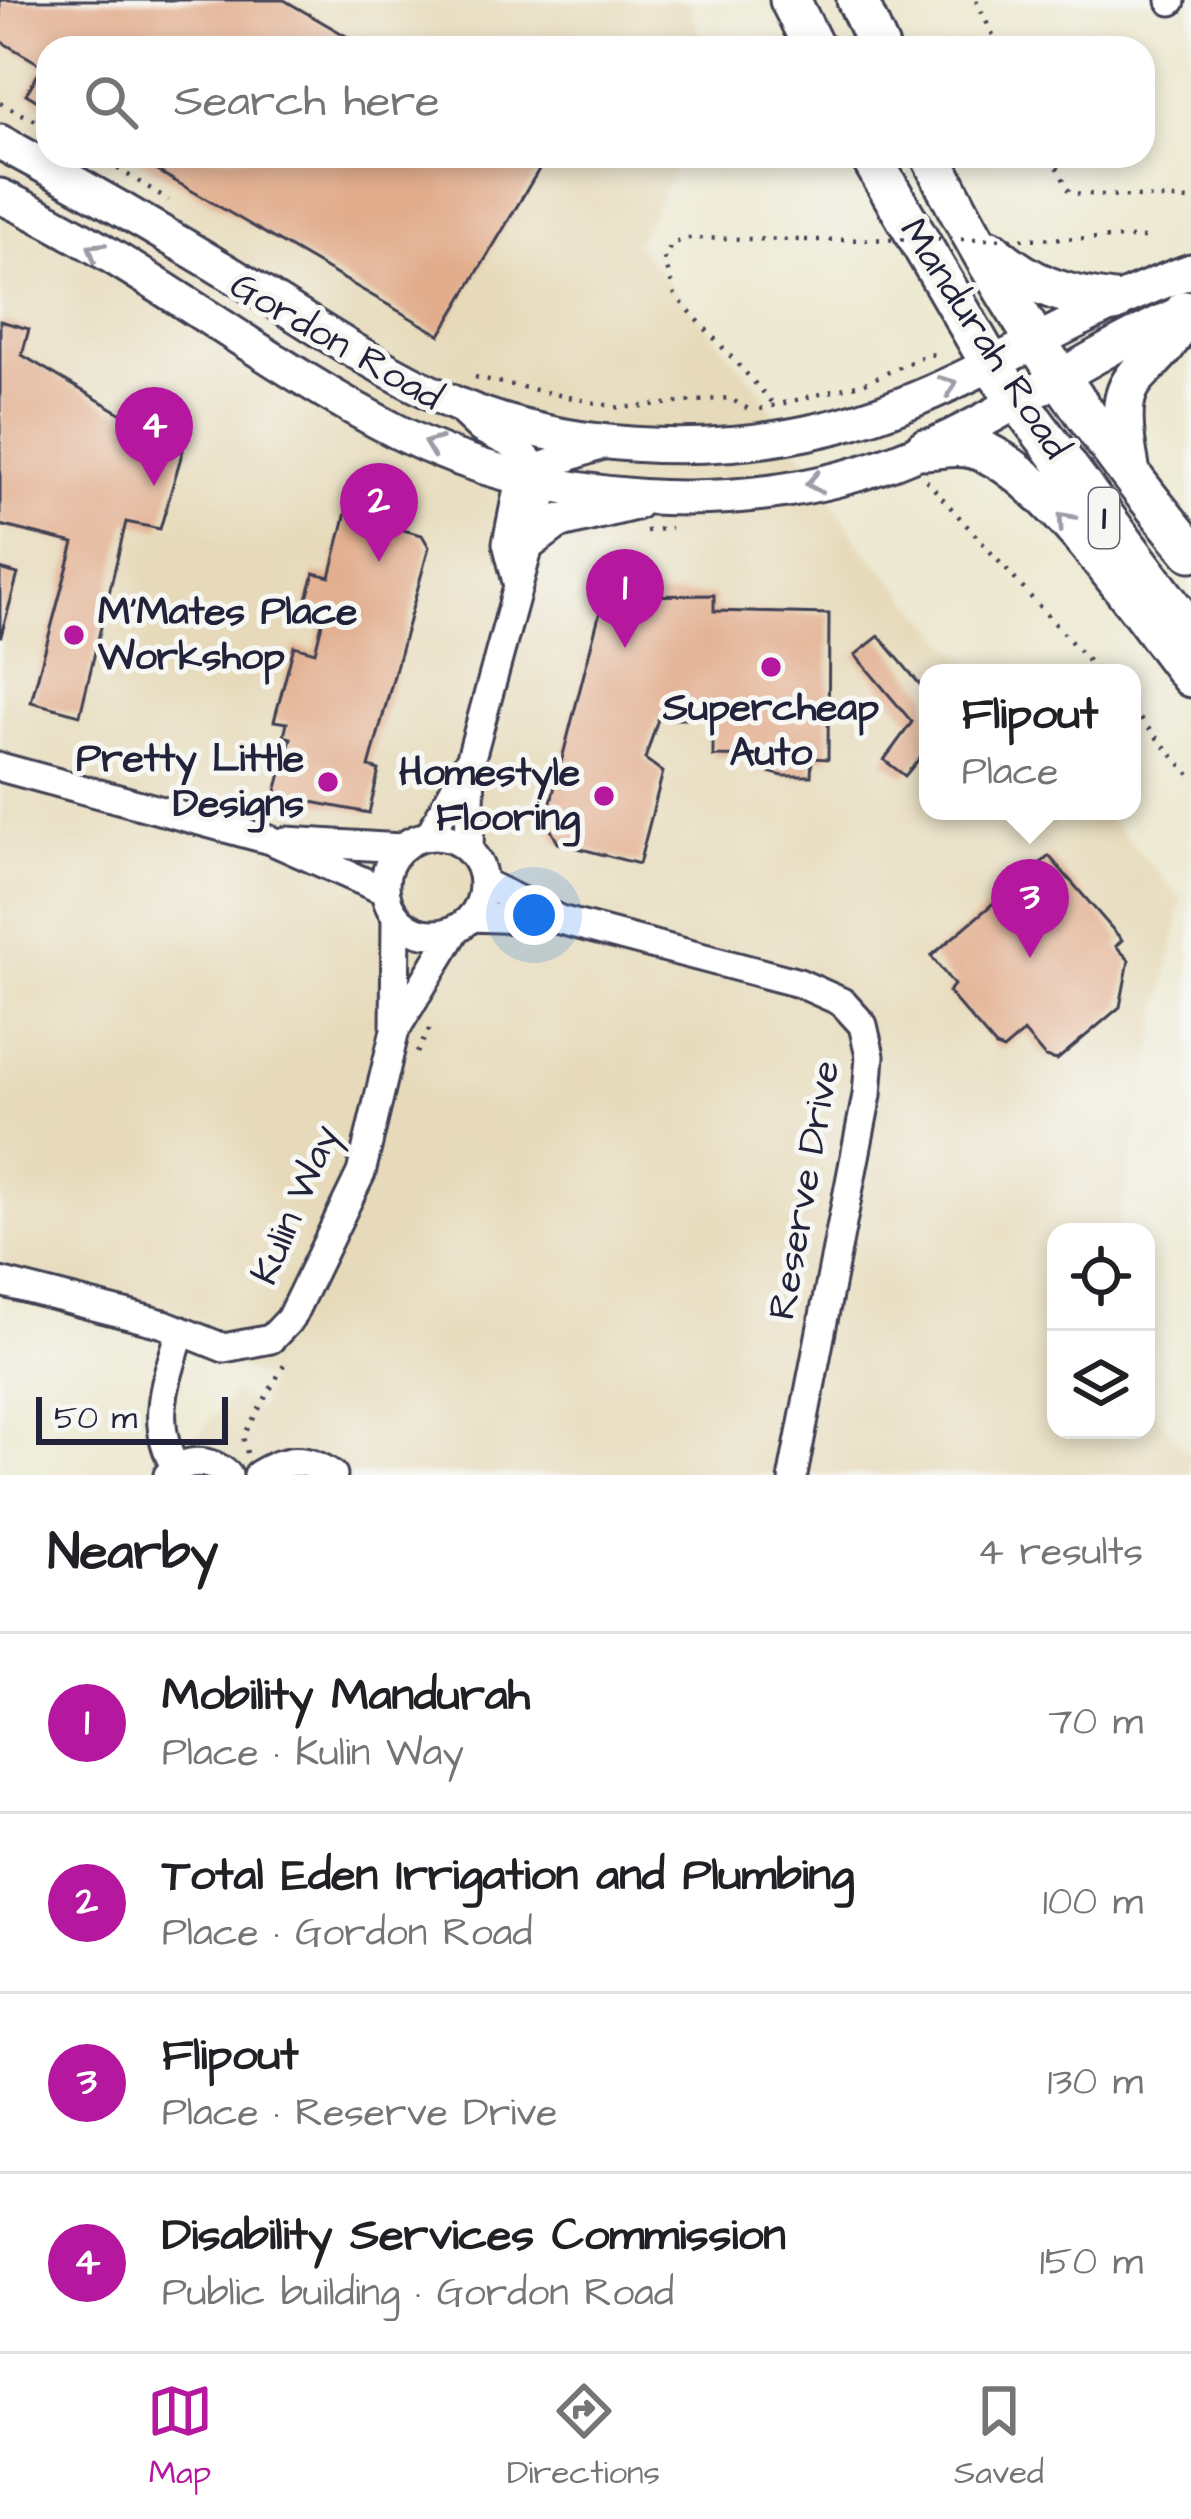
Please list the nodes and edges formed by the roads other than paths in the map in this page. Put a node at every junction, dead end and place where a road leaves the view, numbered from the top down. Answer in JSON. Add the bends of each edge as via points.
{"nodes":[{"id":1,"x":790,"y":0,"type":"edge"},
{"id":2,"x":857,"y":0,"type":"edge"},
{"id":3,"x":808,"y":36,"type":"edge"},
{"id":4,"x":874,"y":36,"type":"edge"},
{"id":5,"x":0,"y":142,"type":"edge"},
{"id":6,"x":36,"y":163,"type":"edge"},
{"id":7,"x":46,"y":168,"type":"edge"},
{"id":8,"x":877,"y":168,"type":"edge"},
{"id":9,"x":937,"y":168,"type":"edge"},
{"id":10,"x":0,"y":196,"type":"edge"},
{"id":11,"x":965,"y":226,"type":"junction"},
{"id":12,"x":219,"y":267,"type":"junction"},
{"id":13,"x":1191,"y":271,"type":"edge"},
{"id":14,"x":1114,"y":302,"type":"junction"},
{"id":15,"x":1188,"y":310,"type":"edge"},
{"id":16,"x":307,"y":321,"type":"junction"},
{"id":17,"x":237,"y":336,"type":"junction"},
{"id":18,"x":1034,"y":344,"type":"junction"},
{"id":19,"x":992,"y":366,"type":"junction"},
{"id":20,"x":1058,"y":380,"type":"junction"},
{"id":21,"x":461,"y":389,"type":"junction"},
{"id":22,"x":1018,"y":401,"type":"junction"},
{"id":23,"x":616,"y":440,"type":"junction"},
{"id":24,"x":930,"y":466,"type":"junction"},
{"id":25,"x":1130,"y":473,"type":"junction"},
{"id":26,"x":535,"y":474,"type":"junction"},
{"id":27,"x":653,"y":497,"type":"junction"},
{"id":28,"x":533,"y":540,"type":"junction"},
{"id":29,"x":1191,"y":551,"type":"edge"},
{"id":30,"x":518,"y":582,"type":"junction"},
{"id":31,"x":1191,"y":633,"type":"edge"},
{"id":32,"x":1191,"y":677,"type":"edge"},
{"id":33,"x":471,"y":758,"type":"junction"},
{"id":34,"x":0,"y":767,"type":"edge"},
{"id":35,"x":429,"y":836,"type":"junction"},
{"id":36,"x":270,"y":840,"type":"junction"},
{"id":37,"x":401,"y":848,"type":"junction"},
{"id":38,"x":469,"y":851,"type":"junction"},
{"id":39,"x":483,"y":883,"type":"junction"},
{"id":40,"x":391,"y":904,"type":"junction"},
{"id":41,"x":560,"y":920,"type":"junction"},
{"id":42,"x":464,"y":923,"type":"junction"},
{"id":43,"x":395,"y":1030,"type":"junction"},
{"id":44,"x":0,"y":1282,"type":"edge"},
{"id":45,"x":181,"y":1331,"type":"junction"},
{"id":46,"x":172,"y":1472,"type":"edge"},
{"id":47,"x":260,"y":1474,"type":"edge"},
{"id":48,"x":228,"y":1475,"type":"edge"},
{"id":49,"x":333,"y":1475,"type":"edge"},
{"id":50,"x":793,"y":1475,"type":"edge"}],
"edges":[{"from":1,"to":3,"type":"highway"},
{"from":2,"to":4,"type":"highway"},
{"from":5,"to":6,"type":"main road","name":"Gordon Road"},
{"from":7,"to":12,"type":"main road","name":"Gordon Road"},
{"from":8,"to":19,"type":"highway","name":"Mandurah Road","number":"1"},
{"from":9,"to":11,"type":"highway","name":"Mandurah Road","number":"1"},
{"from":17,"to":10,"type":"main road","name":"Gordon Road","one_way":true},
{"from":11,"to":14,"type":"highway","via":[[1023,280],[1058,295]]},
{"from":11,"to":18,"type":"highway","name":"Mandurah Road","number":"1"},
{"from":12,"to":16,"type":"main road","name":"Gordon Road"},
{"from":12,"to":17,"type":"main road"},
{"from":13,"to":14,"type":"main road","name":"Gordon Road"},
{"from":14,"to":18,"type":"main road","name":"Gordon Road"},
{"from":15,"to":20,"type":"main road","name":"Gordon Road"},
{"from":15,"to":25,"type":"highway","via":[[1172,342],[1142,364],[1122,396]]},
{"from":16,"to":17,"type":"main road"},
{"from":16,"to":21,"type":"main road","name":"Gordon Road"},
{"from":26,"to":17,"type":"main road","name":"Gordon Road","one_way":true,"via":[[401,434]]},
{"from":18,"to":19,"type":"main road","name":"Gordon Road"},
{"from":18,"to":20,"type":"highway","name":"Mandurah Road","number":"1"},
{"from":19,"to":22,"type":"highway","name":"Mandurah Road","number":"1"},
{"from":23,"to":19,"type":"main road","name":"Gordon Road","one_way":true,"via":[[722,444],[826,429]]},
{"from":20,"to":22,"type":"main road","name":"Gordon Road"},
{"from":20,"to":25,"type":"highway","name":"Mandurah Road","number":"1"},
{"from":21,"to":23,"type":"main road","name":"Gordon Road","via":[[534,426]]},
{"from":21,"to":26,"type":"street","via":[[481,429],[518,446]]},
{"from":22,"to":24,"type":"main road","name":"Gordon Road"},
{"from":22,"to":31,"type":"highway","name":"Mandurah Road","number":"1"},
{"from":23,"to":26,"type":"street"},
{"from":24,"to":27,"type":"main road","name":"Gordon Road","one_way":true,"via":[[727,496]]},
{"from":32,"to":24,"type":"highway","one_way":true,"via":[[1064,516],[1028,483],[977,448]]},
{"from":25,"to":29,"type":"highway","name":"Mandurah Road","number":"1"},
{"from":26,"to":27,"type":"main road","name":"Gordon Road"},
{"from":26,"to":28,"type":"street"},
{"from":26,"to":30,"type":"street","via":[[507,543]]},
{"from":27,"to":28,"type":"main road","via":[[557,523]]},
{"from":28,"to":30,"type":"street"},
{"from":30,"to":33,"type":"street"},
{"from":33,"to":35,"type":"street"},
{"from":33,"to":38,"type":"street"},
{"from":34,"to":36,"type":"street"},
{"from":35,"to":37,"type":"street"},
{"from":35,"to":38,"type":"street"},
{"from":36,"to":37,"type":"street"},
{"from":36,"to":40,"type":"street"},
{"from":37,"to":40,"type":"street","via":[[385,875]]},
{"from":38,"to":39,"type":"street"},
{"from":39,"to":41,"type":"street","name":"Reserve Drive"},
{"from":39,"to":42,"type":"street"},
{"from":40,"to":42,"type":"street","via":[[425,933]]},
{"from":40,"to":43,"type":"street","name":"Kulin Way"},
{"from":41,"to":42,"type":"street","name":"Reserve Drive"},
{"from":41,"to":50,"type":"street","name":"Reserve Drive","via":[[799,983],[842,1002],[862,1025],[867,1095]]},
{"from":42,"to":43,"type":"street","name":"Kulin Way"},
{"from":43,"to":45,"type":"street","name":"Kulin Way","via":[[361,1173],[290,1319],[271,1340],[249,1347],[224,1348]]},
{"from":44,"to":45,"type":"street","name":"Kulin Way"},
{"from":45,"to":46,"type":"street","via":[[160,1404]]},
{"from":46,"to":48,"type":"street","via":[[207,1462]]},
{"from":47,"to":49,"type":"street","via":[[300,1461]]}]}
